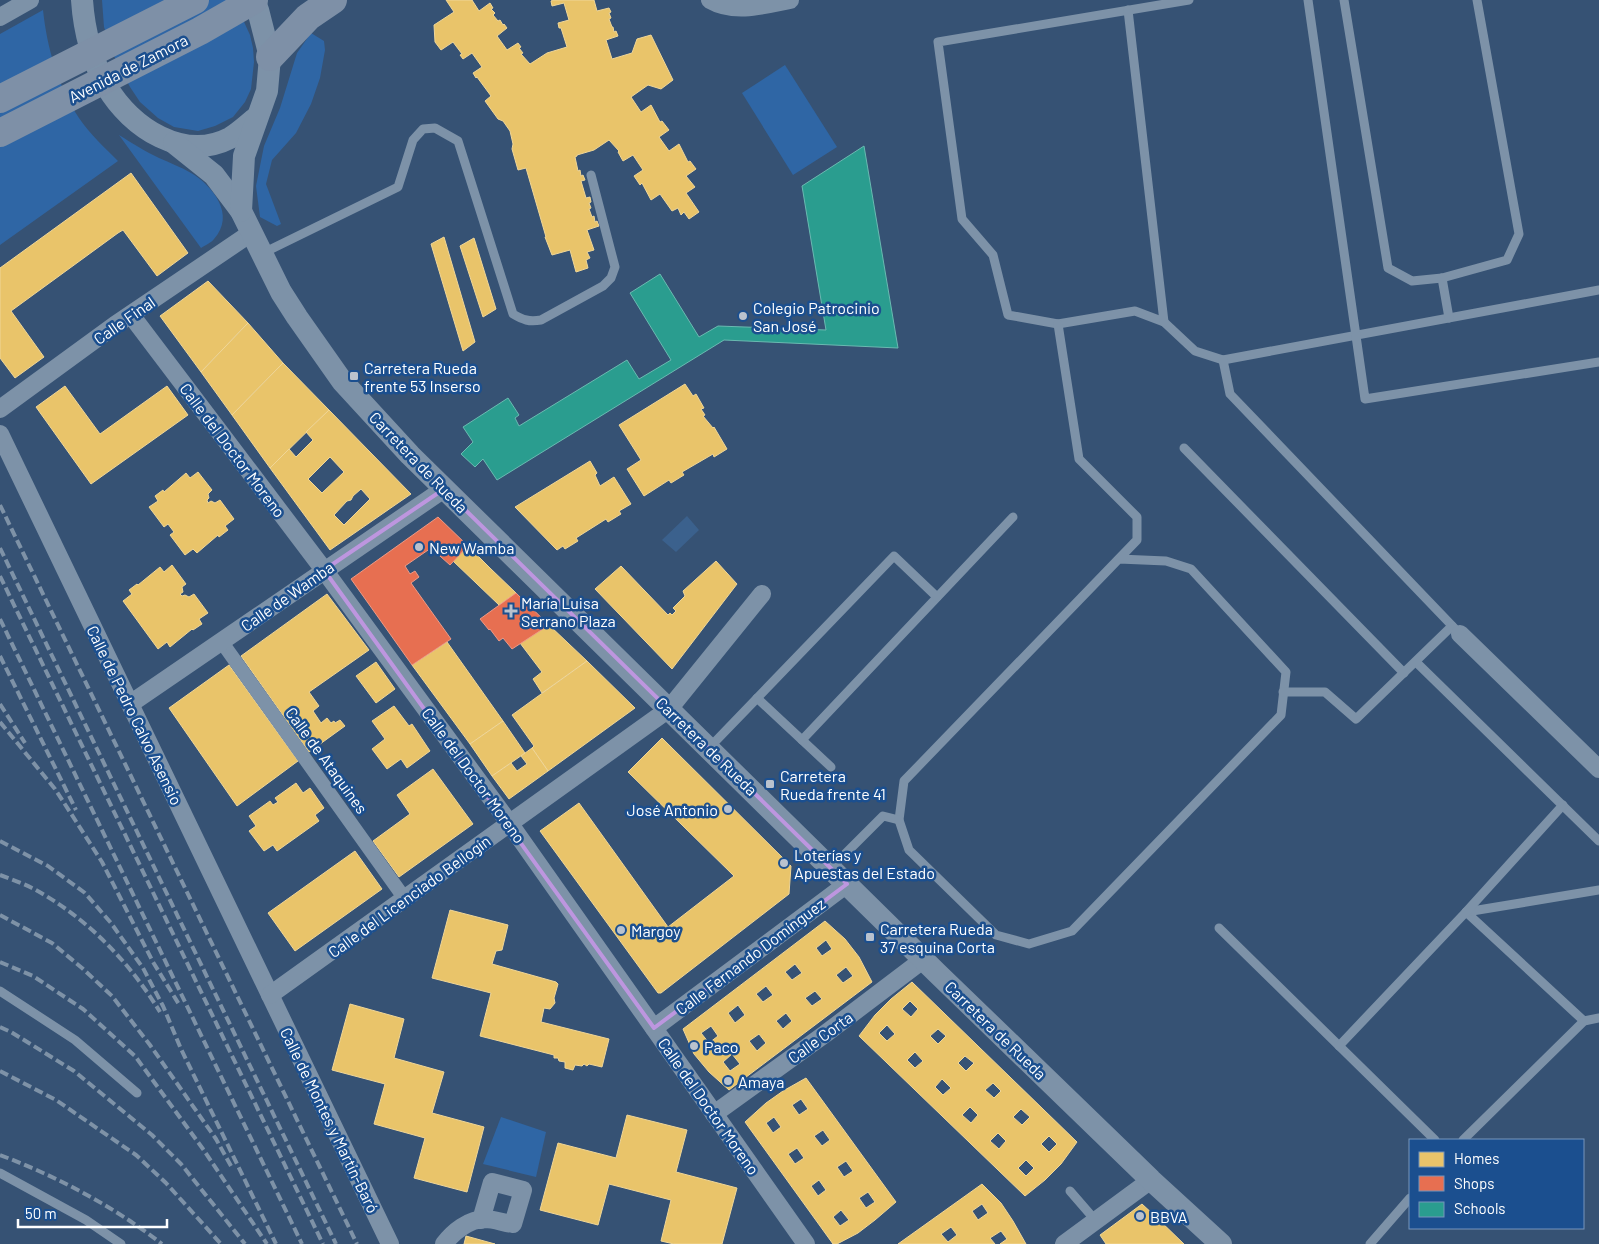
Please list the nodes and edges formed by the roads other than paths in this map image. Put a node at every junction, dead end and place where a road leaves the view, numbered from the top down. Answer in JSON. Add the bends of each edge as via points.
{"nodes":[{"id":1,"x":30,"y":0,"type":"edge"},
{"id":2,"x":82,"y":0,"type":"edge"},
{"id":3,"x":195,"y":0,"type":"edge"},
{"id":4,"x":254,"y":0,"type":"edge"},
{"id":5,"x":333,"y":0,"type":"edge"},
{"id":6,"x":710,"y":0,"type":"edge"},
{"id":7,"x":790,"y":0,"type":"edge"},
{"id":8,"x":1189,"y":0,"type":"edge"},
{"id":9,"x":1308,"y":0,"type":"edge"},
{"id":10,"x":1344,"y":0,"type":"edge"},
{"id":11,"x":1477,"y":0,"type":"edge"},
{"id":12,"x":1128,"y":10,"type":"junction"},
{"id":13,"x":0,"y":17,"type":"edge"},
{"id":14,"x":270,"y":57,"type":"junction"},
{"id":15,"x":0,"y":100,"type":"edge"},
{"id":16,"x":257,"y":117,"type":"junction"},
{"id":17,"x":0,"y":132,"type":"edge"},
{"id":18,"x":174,"y":143,"type":"junction"},
{"id":19,"x":591,"y":175,"type":"dead end"},
{"id":20,"x":241,"y":210,"type":"junction"},
{"id":21,"x":251,"y":233,"type":"junction"},
{"id":22,"x":261,"y":254,"type":"junction"},
{"id":23,"x":1442,"y":278,"type":"junction"},
{"id":24,"x":1599,"y":290,"type":"edge"},
{"id":25,"x":131,"y":315,"type":"junction"},
{"id":26,"x":1450,"y":318,"type":"junction"},
{"id":27,"x":1164,"y":322,"type":"junction"},
{"id":28,"x":1058,"y":324,"type":"junction"},
{"id":29,"x":1356,"y":336,"type":"junction"},
{"id":30,"x":1223,"y":360,"type":"junction"},
{"id":31,"x":1599,"y":362,"type":"edge"},
{"id":32,"x":0,"y":409,"type":"edge"},
{"id":33,"x":0,"y":434,"type":"edge"},
{"id":34,"x":1184,"y":448,"type":"dead end"},
{"id":35,"x":444,"y":489,"type":"junction"},
{"id":36,"x":1013,"y":517,"type":"dead end"},
{"id":37,"x":1119,"y":559,"type":"junction"},
{"id":38,"x":324,"y":570,"type":"junction"},
{"id":39,"x":762,"y":594,"type":"dead end"},
{"id":40,"x":938,"y":597,"type":"junction"},
{"id":41,"x":1456,"y":630,"type":"junction"},
{"id":42,"x":221,"y":642,"type":"junction"},
{"id":43,"x":1416,"y":662,"type":"junction"},
{"id":44,"x":1404,"y":673,"type":"junction"},
{"id":45,"x":1284,"y":692,"type":"junction"},
{"id":46,"x":757,"y":698,"type":"junction"},
{"id":47,"x":130,"y":704,"type":"junction"},
{"id":48,"x":669,"y":710,"type":"junction"},
{"id":49,"x":802,"y":740,"type":"junction"},
{"id":50,"x":709,"y":748,"type":"junction"},
{"id":51,"x":832,"y":767,"type":"dead end"},
{"id":52,"x":1599,"y":769,"type":"edge"},
{"id":53,"x":1563,"y":805,"type":"junction"},
{"id":54,"x":899,"y":820,"type":"junction"},
{"id":55,"x":510,"y":824,"type":"junction"},
{"id":56,"x":1599,"y":841,"type":"edge"},
{"id":57,"x":839,"y":876,"type":"junction"},
{"id":58,"x":1599,"y":890,"type":"edge"},
{"id":59,"x":406,"y":899,"type":"junction"},
{"id":60,"x":1466,"y":912,"type":"junction"},
{"id":61,"x":1218,"y":928,"type":"dead end"},
{"id":62,"x":924,"y":959,"type":"junction"},
{"id":63,"x":0,"y":991,"type":"edge"},
{"id":64,"x":270,"y":996,"type":"junction"},
{"id":65,"x":1599,"y":1018,"type":"edge"},
{"id":66,"x":1584,"y":1021,"type":"junction"},
{"id":67,"x":654,"y":1028,"type":"junction"},
{"id":68,"x":1339,"y":1046,"type":"junction"},
{"id":69,"x":137,"y":1093,"type":"dead end"},
{"id":70,"x":714,"y":1114,"type":"junction"},
{"id":71,"x":1434,"y":1139,"type":"edge"},
{"id":72,"x":1464,"y":1139,"type":"edge"},
{"id":73,"x":0,"y":1174,"type":"edge"},
{"id":74,"x":1151,"y":1180,"type":"junction"},
{"id":75,"x":1070,"y":1191,"type":"dead end"},
{"id":76,"x":1409,"y":1199,"type":"edge"},
{"id":77,"x":481,"y":1220,"type":"dead end"},
{"id":78,"x":1096,"y":1221,"type":"junction"},
{"id":79,"x":1073,"y":1241,"type":"edge"},
{"id":80,"x":120,"y":1244,"type":"edge"},
{"id":81,"x":390,"y":1244,"type":"edge"},
{"id":82,"x":444,"y":1244,"type":"edge"},
{"id":83,"x":806,"y":1244,"type":"edge"},
{"id":84,"x":1221,"y":1244,"type":"edge"},
{"id":85,"x":1370,"y":1244,"type":"edge"}],
"edges":[{"from":1,"to":13,"type":"street"},
{"from":2,"to":18,"type":"street","via":[[84,25],[108,88],[125,111],[140,124]]},
{"from":3,"to":15,"type":"highway","name":"Avenida de Zamora","bridge":true},
{"from":4,"to":14,"type":"street","name":"Carretera de Rueda"},
{"from":4,"to":17,"type":"highway","name":"Avenida de Zamora","bridge":true,"via":[[200,31]]},
{"from":5,"to":14,"type":"highway","via":[[308,17]]},
{"from":6,"to":7,"type":"street","via":[[730,7]]},
{"from":8,"to":12,"type":"lane"},
{"from":9,"to":29,"type":"lane"},
{"from":10,"to":23,"type":"lane","via":[[1388,268],[1412,282]]},
{"from":11,"to":23,"type":"lane","via":[[1520,234],[1507,260]]},
{"from":12,"to":27,"type":"lane"},
{"from":12,"to":28,"type":"lane","via":[[938,42],[962,219],[993,255],[1008,315]]},
{"from":14,"to":16,"type":"street","name":"Carretera de Rueda","via":[[267,91]]},
{"from":16,"to":18,"type":"street","via":[[239,132],[216,143],[199,146]]},
{"from":16,"to":20,"type":"street","name":"Carretera de Rueda","via":[[244,156]]},
{"from":18,"to":20,"type":"street","name":"Carretera de Rueda","via":[[214,175]]},
{"from":19,"to":22,"type":"lane","via":[[616,267],[604,286],[541,320],[531,322],[513,314],[458,141],[435,128],[423,129],[413,140],[398,187]]},
{"from":20,"to":21,"type":"street","name":"Carretera de Rueda"},
{"from":21,"to":22,"type":"street","name":"Carretera de Rueda"},
{"from":21,"to":25,"type":"street","name":"Calle Final"},
{"from":22,"to":35,"type":"street","name":"Carretera de Rueda","via":[[281,292],[342,381]]},
{"from":23,"to":26,"type":"lane"},
{"from":24,"to":26,"type":"lane"},
{"from":25,"to":32,"type":"street","name":"Calle Final"},
{"from":25,"to":38,"type":"street","name":"Calle del Doctor Moreno"},
{"from":26,"to":29,"type":"lane"},
{"from":27,"to":28,"type":"lane","via":[[1135,311]]},
{"from":27,"to":30,"type":"lane","via":[[1195,351]]},
{"from":28,"to":37,"type":"lane","via":[[1079,458],[1137,517],[1137,540]]},
{"from":29,"to":30,"type":"lane"},
{"from":29,"to":31,"type":"lane","via":[[1365,399]]},
{"from":30,"to":41,"type":"lane","via":[[1230,394]]},
{"from":33,"to":47,"type":"street","name":"Calle de Pedro Calvo Asensio"},
{"from":34,"to":44,"type":"lane"},
{"from":35,"to":38,"type":"street","name":"Calle de Wamba"},
{"from":35,"to":48,"type":"street","name":"Carretera de Rueda"},
{"from":36,"to":40,"type":"lane"},
{"from":37,"to":45,"type":"lane","via":[[1166,561],[1191,570],[1286,672]]},
{"from":37,"to":54,"type":"lane","via":[[904,781]]},
{"from":38,"to":42,"type":"street","name":"Calle de Wamba"},
{"from":38,"to":55,"type":"street","name":"Calle del Doctor Moreno"},
{"from":39,"to":48,"type":"street","name":"Calle del Licenciado Bellogín"},
{"from":40,"to":46,"type":"lane","via":[[894,556]]},
{"from":40,"to":49,"type":"lane"},
{"from":41,"to":43,"type":"lane"},
{"from":41,"to":52,"type":"street"},
{"from":42,"to":47,"type":"street","name":"Calle de Wamba"},
{"from":42,"to":59,"type":"street","name":"Calle de Ataquines"},
{"from":43,"to":44,"type":"lane"},
{"from":43,"to":53,"type":"lane"},
{"from":44,"to":45,"type":"lane","via":[[1356,719],[1324,692]]},
{"from":45,"to":54,"type":"lane","via":[[1281,715],[1072,930],[1029,944],[996,935],[909,850]]},
{"from":46,"to":49,"type":"lane"},
{"from":46,"to":50,"type":"lane"},
{"from":47,"to":64,"type":"street","name":"Calle de Pedro Calvo Asensio"},
{"from":48,"to":50,"type":"street","name":"Carretera de Rueda"},
{"from":48,"to":55,"type":"street","name":"Calle del Licenciado Bellogín"},
{"from":49,"to":51,"type":"lane"},
{"from":50,"to":57,"type":"street","name":"Carretera de Rueda"},
{"from":53,"to":56,"type":"lane"},
{"from":53,"to":60,"type":"lane"},
{"from":54,"to":57,"type":"lane","via":[[883,816]]},
{"from":55,"to":59,"type":"street","name":"Calle del Licenciado Bellogín"},
{"from":55,"to":67,"type":"street","name":"Calle del Doctor Moreno"},
{"from":57,"to":62,"type":"street","name":"Carretera de Rueda"},
{"from":57,"to":67,"type":"street","name":"Calle Fernando Domínguez"},
{"from":58,"to":60,"type":"lane"},
{"from":59,"to":64,"type":"street","name":"Calle del Licenciado Bellogín"},
{"from":60,"to":66,"type":"lane"},
{"from":60,"to":68,"type":"lane"},
{"from":61,"to":68,"type":"lane"},
{"from":62,"to":70,"type":"street","name":"Calle Corta"},
{"from":62,"to":74,"type":"street","name":"Carretera de Rueda"},
{"from":63,"to":69,"type":"lane","via":[[75,1040]]},
{"from":64,"to":81,"type":"street","name":"Calle de Montes y Martín-Baró"},
{"from":65,"to":66,"type":"lane"},
{"from":66,"to":72,"type":"lane"},
{"from":67,"to":70,"type":"street","name":"Calle del Doctor Moreno"},
{"from":68,"to":71,"type":"lane"},
{"from":70,"to":83,"type":"street","name":"Calle del Doctor Moreno"},
{"from":73,"to":80,"type":"lane","via":[[86,1220]]},
{"from":74,"to":78,"type":"street"},
{"from":74,"to":84,"type":"street","name":"Carretera de Rueda"},
{"from":75,"to":78,"type":"lane"},
{"from":76,"to":85,"type":"lane"},
{"from":77,"to":82,"type":"street","via":[[461,1227]]},
{"from":78,"to":79,"type":"street"}]}
